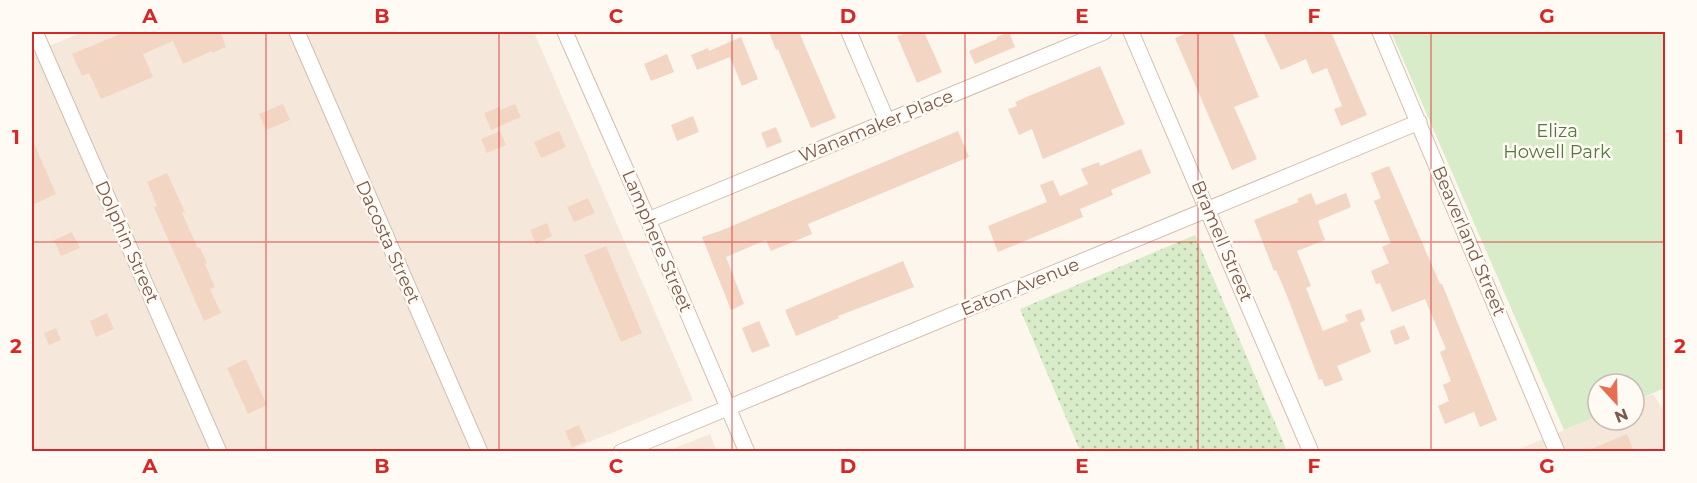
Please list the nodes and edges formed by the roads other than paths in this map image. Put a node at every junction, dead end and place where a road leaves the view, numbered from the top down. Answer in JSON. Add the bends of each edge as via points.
{"nodes":[{"id":1,"x":35,"y":32,"type":"edge"},
{"id":2,"x":297,"y":32,"type":"edge"},
{"id":3,"x":565,"y":32,"type":"edge"},
{"id":4,"x":849,"y":32,"type":"edge"},
{"id":5,"x":1104,"y":32,"type":"edge"},
{"id":6,"x":1131,"y":32,"type":"edge"},
{"id":7,"x":1380,"y":32,"type":"edge"},
{"id":8,"x":887,"y":121,"type":"junction"},
{"id":9,"x":1419,"y":122,"type":"junction"},
{"id":10,"x":1208,"y":209,"type":"junction"},
{"id":11,"x":648,"y":220,"type":"junction"},
{"id":12,"x":728,"y":408,"type":"junction"},
{"id":13,"x":219,"y":452,"type":"edge"},
{"id":14,"x":480,"y":452,"type":"edge"},
{"id":15,"x":621,"y":452,"type":"edge"},
{"id":16,"x":747,"y":452,"type":"edge"},
{"id":17,"x":1311,"y":452,"type":"edge"},
{"id":18,"x":1557,"y":452,"type":"edge"}],
"edges":[{"from":1,"to":13,"type":"street","name":"Dolphin Street"},
{"from":2,"to":14,"type":"street","name":"Dacosta Street"},
{"from":3,"to":11,"type":"street","name":"Lamphere Street"},
{"from":4,"to":8,"type":"street"},
{"from":5,"to":8,"type":"street","name":"Wanamaker Place"},
{"from":6,"to":10,"type":"street","name":"Bramell Street"},
{"from":7,"to":9,"type":"street","name":"Beaverland Street"},
{"from":8,"to":11,"type":"street","name":"Wanamaker Place"},
{"from":9,"to":10,"type":"street","name":"Eaton Avenue"},
{"from":9,"to":18,"type":"street","name":"Beaverland Street"},
{"from":10,"to":12,"type":"street","name":"Eaton Avenue"},
{"from":10,"to":17,"type":"street","name":"Bramell Street"},
{"from":11,"to":12,"type":"street","name":"Lamphere Street"},
{"from":12,"to":15,"type":"street","name":"Eaton Avenue"},
{"from":12,"to":16,"type":"street","name":"Lamphere Street"}]}
